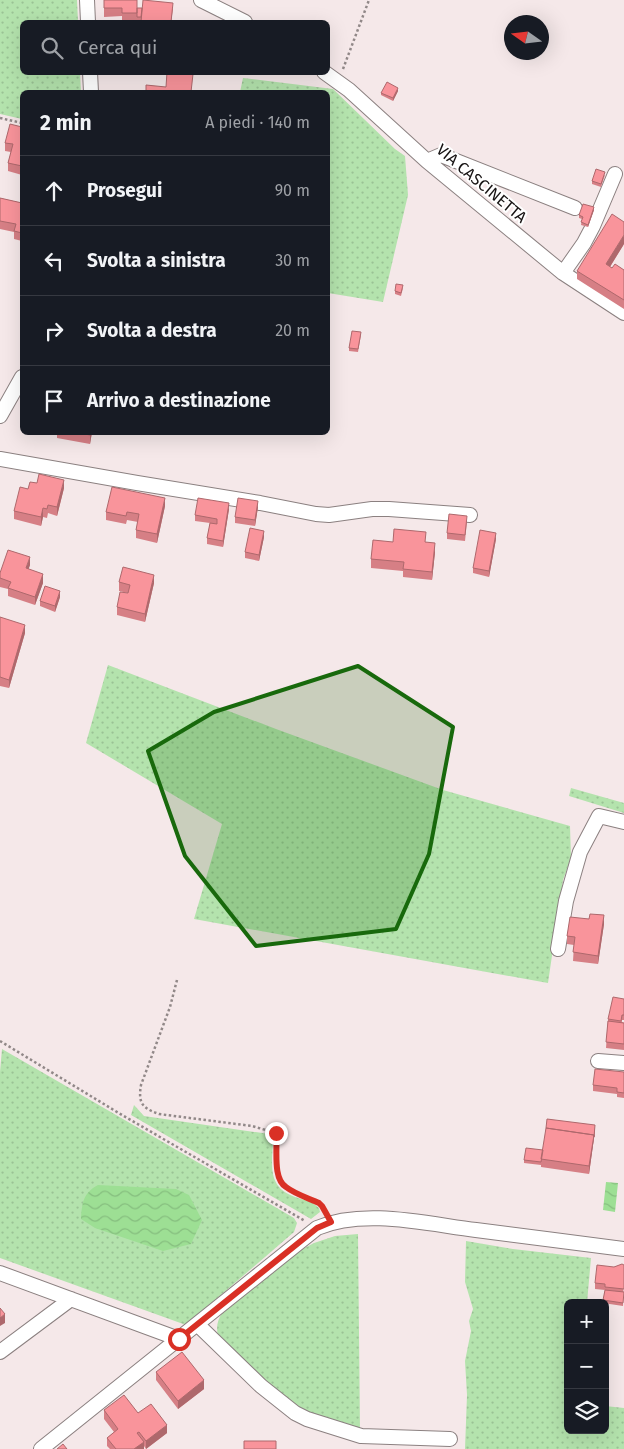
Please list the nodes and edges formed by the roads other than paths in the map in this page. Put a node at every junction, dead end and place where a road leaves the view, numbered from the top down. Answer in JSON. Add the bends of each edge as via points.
{"nodes":[{"id":1,"x":88,"y":0,"type":"edge"},
{"id":2,"x":201,"y":0,"type":"edge"},
{"id":3,"x":88,"y":20,"type":"edge"},
{"id":4,"x":241,"y":20,"type":"edge"},
{"id":5,"x":90,"y":75,"type":"edge"},
{"id":6,"x":328,"y":75,"type":"edge"},
{"id":7,"x":91,"y":90,"type":"edge"},
{"id":8,"x":427,"y":161,"type":"junction"},
{"id":9,"x":615,"y":174,"type":"dead end"},
{"id":10,"x":575,"y":208,"type":"dead end"},
{"id":11,"x":563,"y":273,"type":"junction"},
{"id":12,"x":624,"y":313,"type":"edge"},
{"id":13,"x":20,"y":381,"type":"edge"},
{"id":14,"x":0,"y":416,"type":"edge"},
{"id":15,"x":0,"y":459,"type":"edge"},
{"id":16,"x":470,"y":515,"type":"dead end"},
{"id":17,"x":624,"y":822,"type":"edge"},
{"id":18,"x":558,"y":949,"type":"dead end"},
{"id":19,"x":598,"y":1061,"type":"dead end"},
{"id":20,"x":624,"y":1063,"type":"edge"},
{"id":21,"x":624,"y":1249,"type":"edge"},
{"id":22,"x":0,"y":1273,"type":"edge"},
{"id":23,"x":71,"y":1300,"type":"junction"},
{"id":24,"x":197,"y":1324,"type":"junction"},
{"id":25,"x":179,"y":1339,"type":"junction"},
{"id":26,"x":0,"y":1352,"type":"edge"},
{"id":27,"x":450,"y":1439,"type":"dead end"},
{"id":28,"x":41,"y":1449,"type":"edge"}],
"edges":[{"from":1,"to":3,"type":"street"},
{"from":2,"to":4,"type":"street"},
{"from":5,"to":7,"type":"street"},
{"from":6,"to":8,"type":"street","name":"VIA CASCINETTA"},
{"from":8,"to":10,"type":"street","via":[[441,155]]},
{"from":8,"to":11,"type":"street","name":"VIA CASCINETTA"},
{"from":9,"to":11,"type":"street","via":[[593,226]]},
{"from":11,"to":12,"type":"street","name":"VIA CASCINETTA"},
{"from":13,"to":14,"type":"street"},
{"from":15,"to":16,"type":"street","via":[[316,514],[388,509]]},
{"from":17,"to":18,"type":"street","via":[[599,816],[580,852],[566,901]]},
{"from":19,"to":20,"type":"street"},
{"from":21,"to":24,"type":"street","via":[[390,1219],[331,1222],[317,1228]]},
{"from":22,"to":23,"type":"street"},
{"from":23,"to":25,"type":"street"},
{"from":23,"to":26,"type":"street"},
{"from":24,"to":25,"type":"street"},
{"from":24,"to":27,"type":"street","via":[[261,1386],[295,1413],[308,1419],[361,1436]]},
{"from":25,"to":28,"type":"street"}]}
